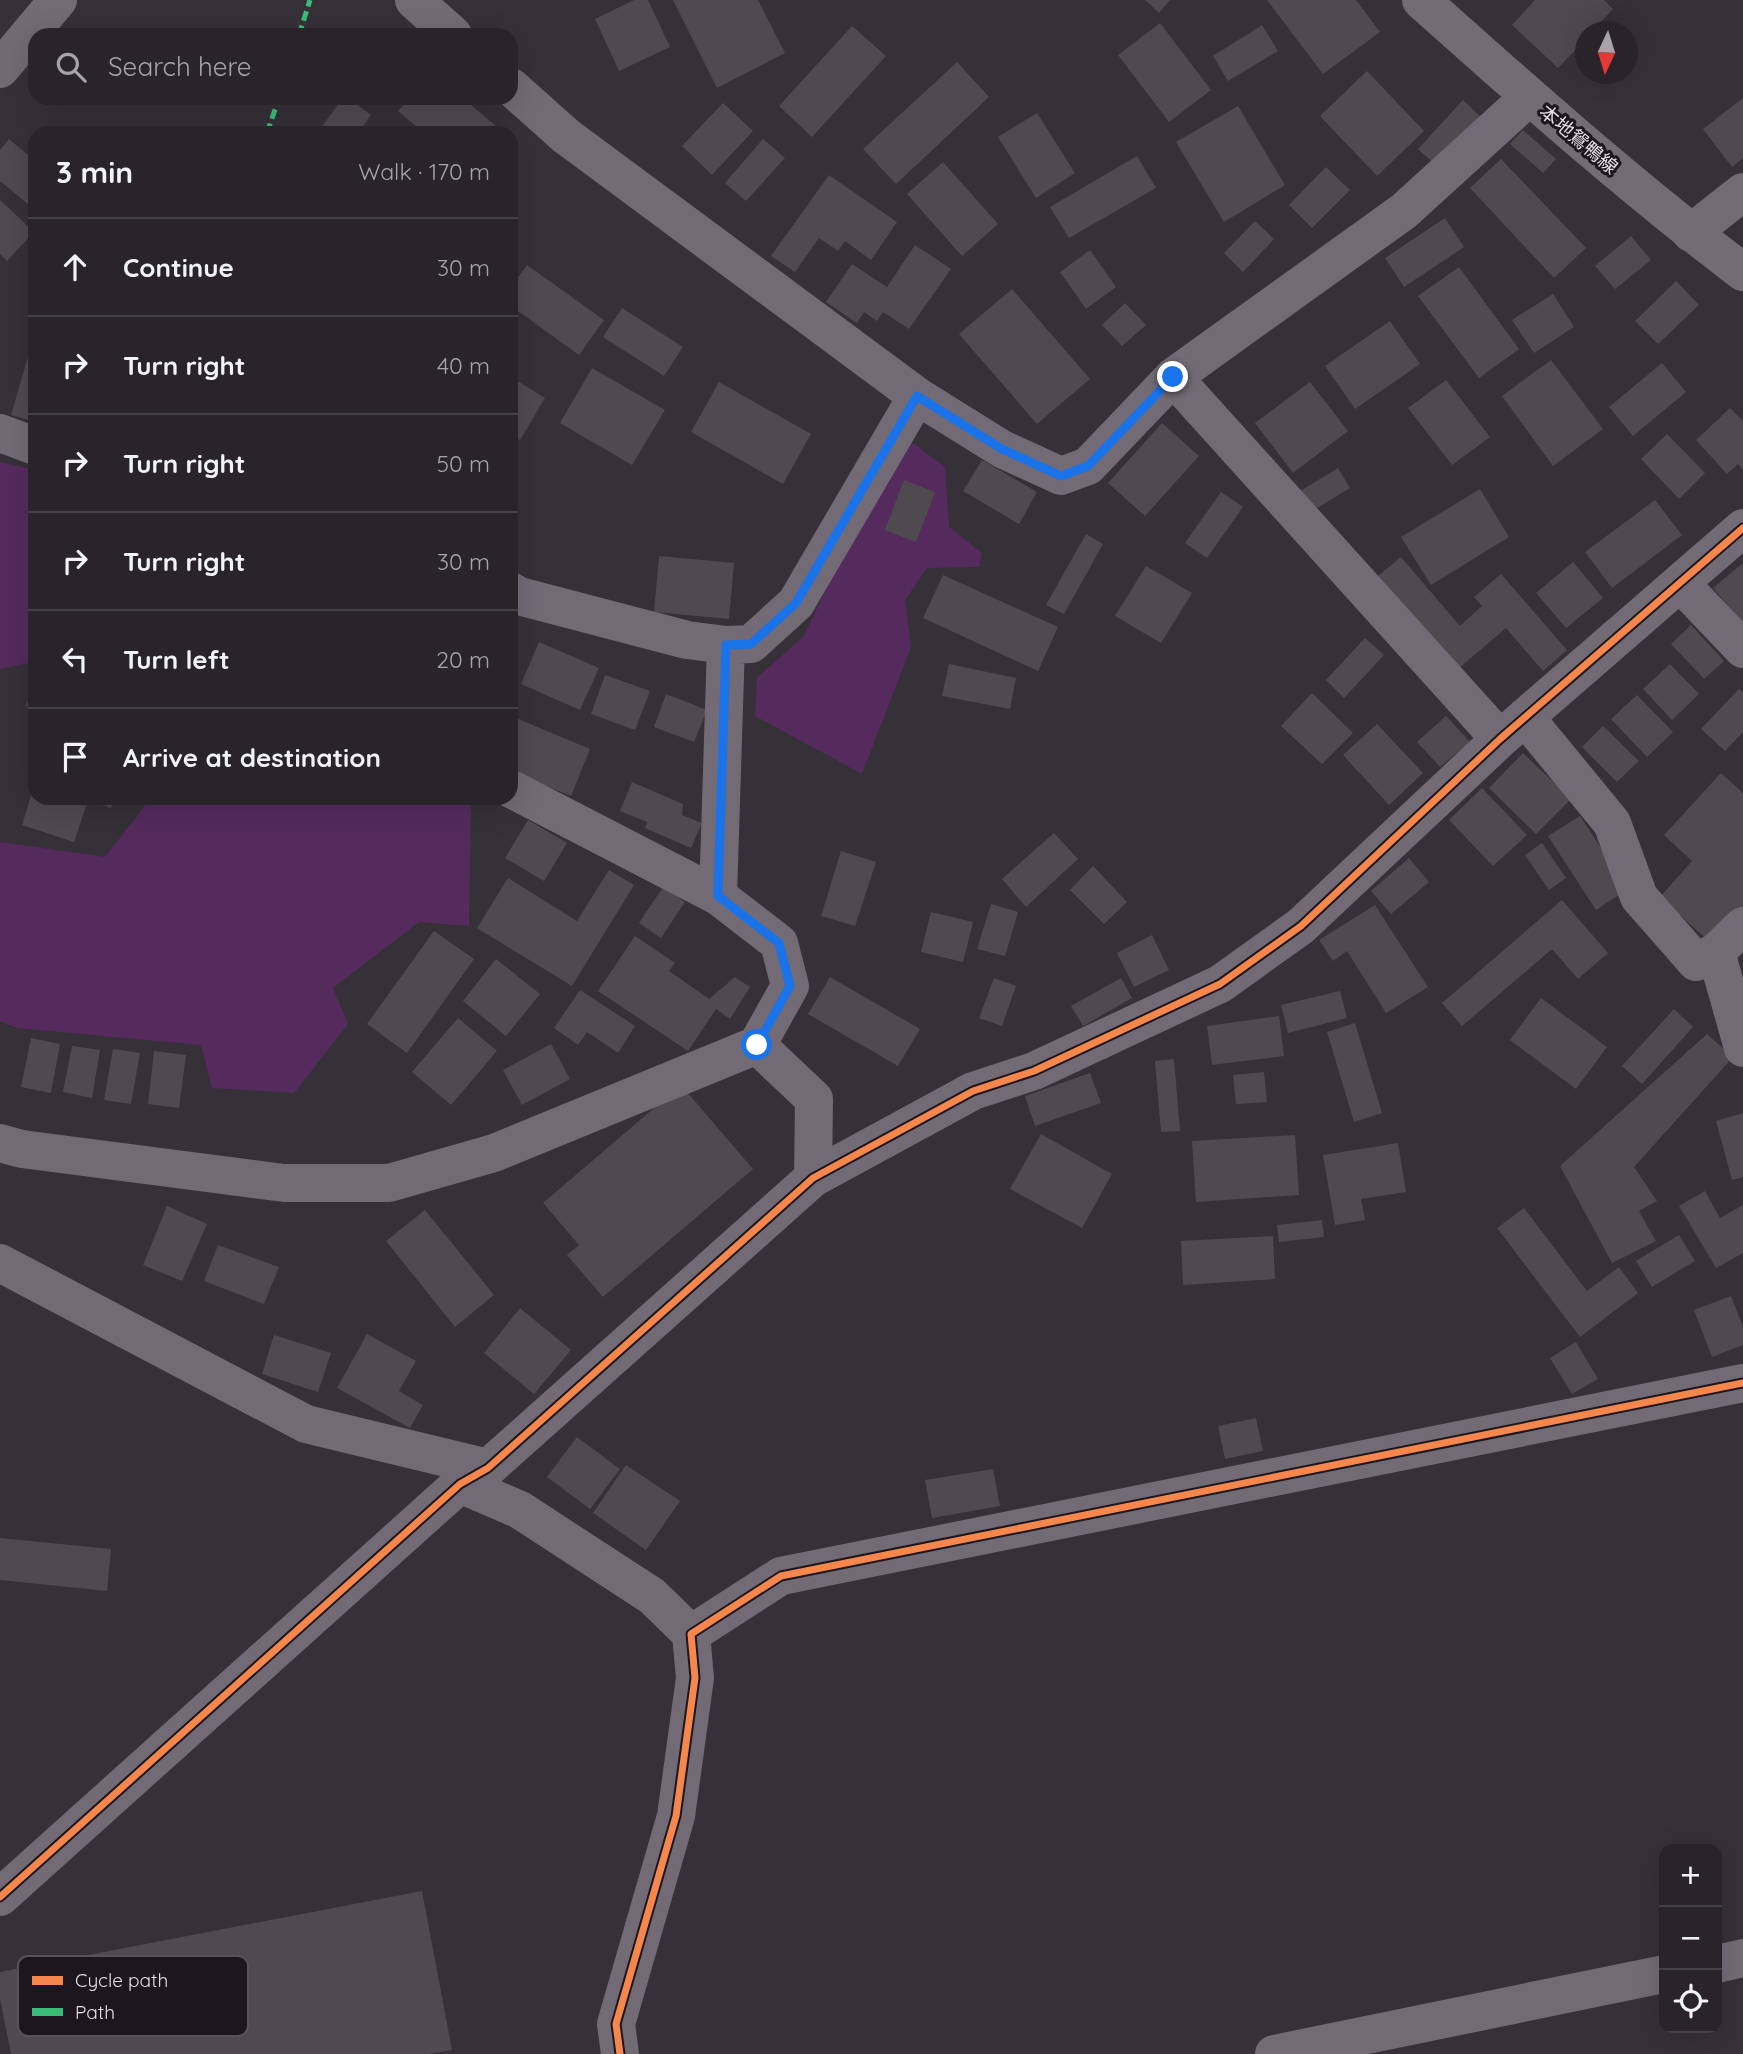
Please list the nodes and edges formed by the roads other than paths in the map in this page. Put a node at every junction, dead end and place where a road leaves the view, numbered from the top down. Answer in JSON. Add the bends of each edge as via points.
{"nodes":[{"id":1,"x":58,"y":0,"type":"edge"},
{"id":2,"x":414,"y":0,"type":"edge"},
{"id":3,"x":1421,"y":0,"type":"edge"},
{"id":4,"x":34,"y":28,"type":"edge"},
{"id":5,"x":445,"y":28,"type":"edge"},
{"id":6,"x":28,"y":36,"type":"edge"},
{"id":7,"x":0,"y":69,"type":"edge"},
{"id":8,"x":518,"y":93,"type":"edge"},
{"id":9,"x":1530,"y":97,"type":"junction"},
{"id":10,"x":1743,"y":192,"type":"edge"},
{"id":11,"x":1692,"y":233,"type":"junction"},
{"id":12,"x":1743,"y":272,"type":"edge"},
{"id":13,"x":1173,"y":377,"type":"junction"},
{"id":14,"x":917,"y":396,"type":"junction"},
{"id":15,"x":0,"y":433,"type":"edge"},
{"id":16,"x":28,"y":443,"type":"edge"},
{"id":17,"x":1743,"y":528,"type":"edge"},
{"id":18,"x":1679,"y":583,"type":"junction"},
{"id":19,"x":518,"y":600,"type":"edge"},
{"id":20,"x":726,"y":645,"type":"junction"},
{"id":21,"x":1743,"y":649,"type":"edge"},
{"id":22,"x":1513,"y":728,"type":"junction"},
{"id":23,"x":518,"y":793,"type":"edge"},
{"id":24,"x":718,"y":896,"type":"junction"},
{"id":25,"x":1743,"y":926,"type":"edge"},
{"id":26,"x":1716,"y":952,"type":"junction"},
{"id":27,"x":757,"y":1045,"type":"junction"},
{"id":28,"x":1743,"y":1048,"type":"edge"},
{"id":29,"x":0,"y":1143,"type":"edge"},
{"id":30,"x":813,"y":1178,"type":"junction"},
{"id":31,"x":0,"y":1263,"type":"edge"},
{"id":32,"x":1743,"y":1383,"type":"edge"},
{"id":33,"x":474,"y":1476,"type":"junction"},
{"id":34,"x":691,"y":1634,"type":"junction"},
{"id":35,"x":0,"y":1897,"type":"edge"},
{"id":36,"x":1743,"y":1958,"type":"edge"},
{"id":37,"x":1722,"y":1963,"type":"edge"},
{"id":38,"x":1659,"y":1975,"type":"edge"},
{"id":39,"x":620,"y":2054,"type":"edge"},
{"id":40,"x":1273,"y":2054,"type":"edge"}],
"edges":[{"from":1,"to":4,"type":"street"},
{"from":2,"to":5,"type":"street"},
{"from":3,"to":9,"type":"main road","name":"本地鴛鴨線"},
{"from":6,"to":7,"type":"street"},
{"from":8,"to":14,"type":"street","via":[[566,136]]},
{"from":9,"to":11,"type":"main road","name":"本地鴛鴨線"},
{"from":9,"to":13,"type":"street","via":[[1404,211]]},
{"from":10,"to":11,"type":"street"},
{"from":11,"to":12,"type":"main road","name":"本地鴛鴨線"},
{"from":13,"to":14,"type":"street","via":[[1088,466],[1061,476],[1002,449]]},
{"from":13,"to":22,"type":"street"},
{"from":14,"to":20,"type":"street","via":[[796,603],[751,644]]},
{"from":15,"to":16,"type":"street"},
{"from":17,"to":18,"type":"street"},
{"from":18,"to":21,"type":"street"},
{"from":18,"to":22,"type":"street"},
{"from":19,"to":20,"type":"street"},
{"from":20,"to":24,"type":"street"},
{"from":22,"to":26,"type":"street","via":[[1612,823],[1639,897],[1696,962]]},
{"from":22,"to":30,"type":"street","via":[[1301,926],[1220,984],[1034,1071],[973,1091]]},
{"from":23,"to":24,"type":"street"},
{"from":24,"to":27,"type":"street","via":[[779,943],[790,986]]},
{"from":25,"to":26,"type":"street"},
{"from":26,"to":28,"type":"street"},
{"from":27,"to":29,"type":"street","via":[[494,1153],[389,1183],[284,1183]]},
{"from":27,"to":30,"type":"street","via":[[814,1099]]},
{"from":30,"to":33,"type":"street"},
{"from":31,"to":33,"type":"street","via":[[306,1424]]},
{"from":32,"to":34,"type":"street","via":[[781,1576]]},
{"from":33,"to":34,"type":"street","via":[[652,1596]]},
{"from":33,"to":35,"type":"street"},
{"from":34,"to":39,"type":"street","via":[[695,1678],[676,1816],[616,2024]]},
{"from":36,"to":37,"type":"street"},
{"from":38,"to":40,"type":"street"}]}
